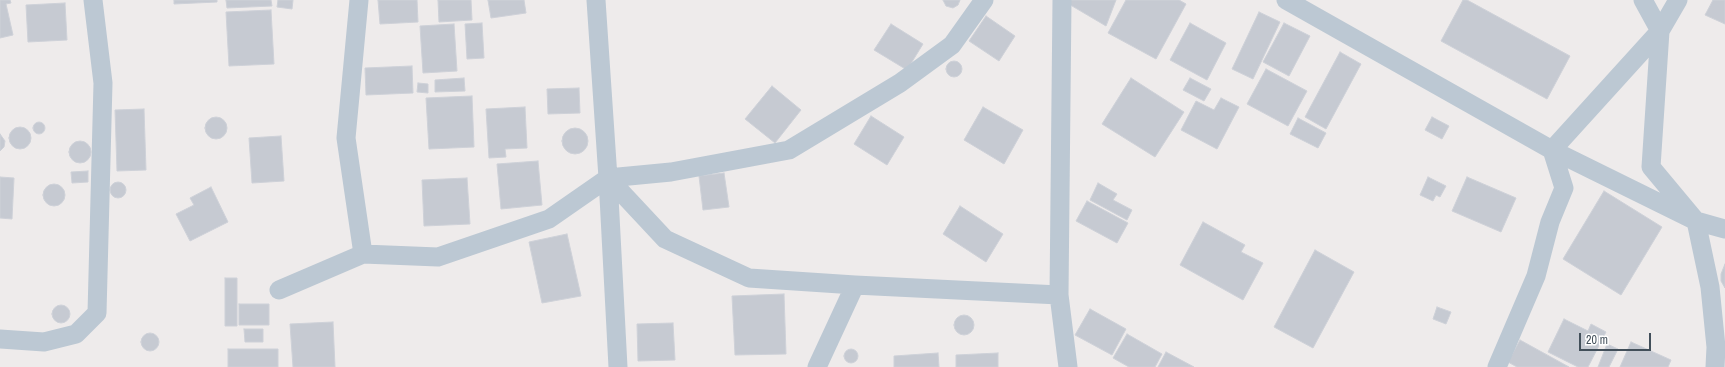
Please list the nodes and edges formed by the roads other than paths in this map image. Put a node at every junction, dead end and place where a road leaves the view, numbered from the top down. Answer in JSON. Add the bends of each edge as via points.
{"nodes":[{"id":1,"x":93,"y":0,"type":"edge"},
{"id":2,"x":359,"y":0,"type":"edge"},
{"id":3,"x":596,"y":0,"type":"edge"},
{"id":4,"x":984,"y":0,"type":"edge"},
{"id":5,"x":1062,"y":0,"type":"edge"},
{"id":6,"x":1286,"y":0,"type":"edge"},
{"id":7,"x":1643,"y":0,"type":"edge"},
{"id":8,"x":1678,"y":0,"type":"edge"},
{"id":9,"x":1660,"y":31,"type":"junction"},
{"id":10,"x":1552,"y":150,"type":"junction"},
{"id":11,"x":608,"y":178,"type":"junction"},
{"id":12,"x":1696,"y":221,"type":"junction"},
{"id":13,"x":1725,"y":229,"type":"edge"},
{"id":14,"x":363,"y":254,"type":"junction"},
{"id":15,"x":855,"y":285,"type":"junction"},
{"id":16,"x":279,"y":290,"type":"dead end"},
{"id":17,"x":1059,"y":296,"type":"junction"},
{"id":18,"x":0,"y":339,"type":"edge"},
{"id":19,"x":618,"y":367,"type":"edge"},
{"id":20,"x":817,"y":367,"type":"edge"},
{"id":21,"x":1068,"y":367,"type":"edge"},
{"id":22,"x":1497,"y":367,"type":"edge"},
{"id":23,"x":1715,"y":367,"type":"edge"}],
"edges":[{"from":1,"to":18,"type":"street","via":[[103,83],[97,313],[76,334],[44,342]]},
{"from":2,"to":14,"type":"street","via":[[346,138]]},
{"from":3,"to":11,"type":"street"},
{"from":4,"to":11,"type":"street","via":[[952,45],[900,83],[789,150],[671,172]]},
{"from":5,"to":17,"type":"street"},
{"from":6,"to":10,"type":"street"},
{"from":7,"to":9,"type":"street"},
{"from":8,"to":9,"type":"street"},
{"from":9,"to":10,"type":"street"},
{"from":9,"to":12,"type":"street","via":[[1651,167]]},
{"from":10,"to":12,"type":"street"},
{"from":10,"to":22,"type":"street","via":[[1564,188],[1550,222],[1536,276]]},
{"from":11,"to":14,"type":"street","via":[[549,219],[438,257]]},
{"from":11,"to":15,"type":"street","via":[[665,239],[749,278]]},
{"from":11,"to":19,"type":"street"},
{"from":12,"to":13,"type":"street"},
{"from":12,"to":23,"type":"street","via":[[1710,287],[1716,347]]},
{"from":14,"to":16,"type":"street"},
{"from":15,"to":17,"type":"street"},
{"from":15,"to":20,"type":"street"},
{"from":17,"to":21,"type":"street"}]}
